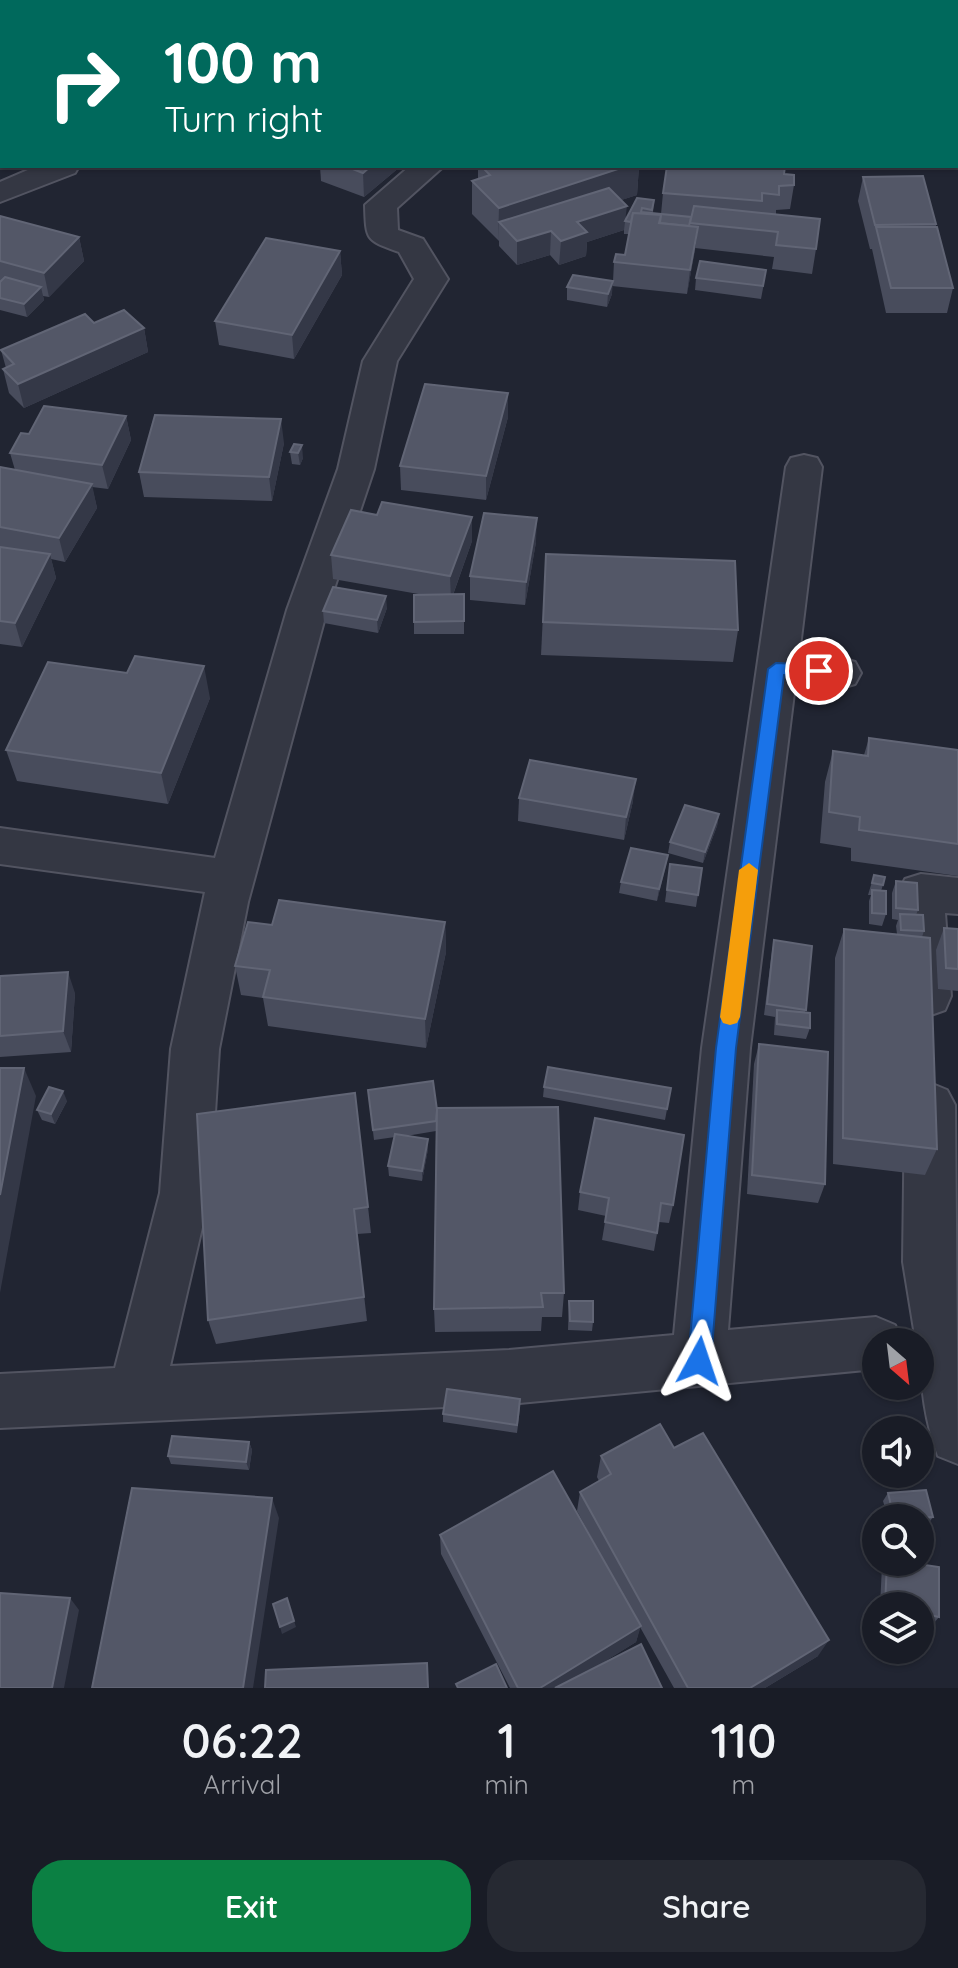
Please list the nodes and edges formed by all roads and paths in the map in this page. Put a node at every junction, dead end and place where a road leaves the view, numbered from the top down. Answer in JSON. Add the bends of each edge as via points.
{"nodes":[{"id":1,"x":59,"y":168,"type":"edge"},
{"id":2,"x":427,"y":168,"type":"edge"},
{"id":3,"x":0,"y":193,"type":"edge"},
{"id":4,"x":804,"y":467,"type":"dead end"},
{"id":5,"x":776,"y":669,"type":"junction"},
{"id":6,"x":841,"y":673,"type":"dead end"},
{"id":7,"x":0,"y":846,"type":"edge"},
{"id":8,"x":231,"y":878,"type":"junction"},
{"id":9,"x":958,"y":896,"type":"edge"},
{"id":10,"x":943,"y":1264,"type":"edge"},
{"id":11,"x":941,"y":1335,"type":"junction"},
{"id":12,"x":934,"y":1336,"type":"edge"},
{"id":13,"x":862,"y":1344,"type":"edge"},
{"id":14,"x":699,"y":1361,"type":"junction"},
{"id":15,"x":136,"y":1393,"type":"junction"},
{"id":16,"x":0,"y":1401,"type":"edge"},
{"id":17,"x":958,"y":1436,"type":"edge"}],
"edges":[{"from":1,"to":3,"type":"street"},
{"from":2,"to":8,"type":"street","via":[[381,205],[382,235],[412,246],[431,279],[380,361],[356,469],[307,610]]},
{"from":4,"to":5,"type":"street"},
{"from":5,"to":6,"type":"street"},
{"from":5,"to":14,"type":"street","via":[[726,1048]]},
{"from":7,"to":8,"type":"street"},
{"from":8,"to":15,"type":"street","via":[[195,1049],[185,1193]]},
{"from":9,"to":10,"type":"street","via":[[921,892]]},
{"from":10,"to":11,"type":"street"},
{"from":11,"to":12,"type":"street"},
{"from":11,"to":17,"type":"street"},
{"from":13,"to":14,"type":"street"},
{"from":14,"to":15,"type":"street","via":[[509,1377]]},
{"from":15,"to":16,"type":"street"}]}
